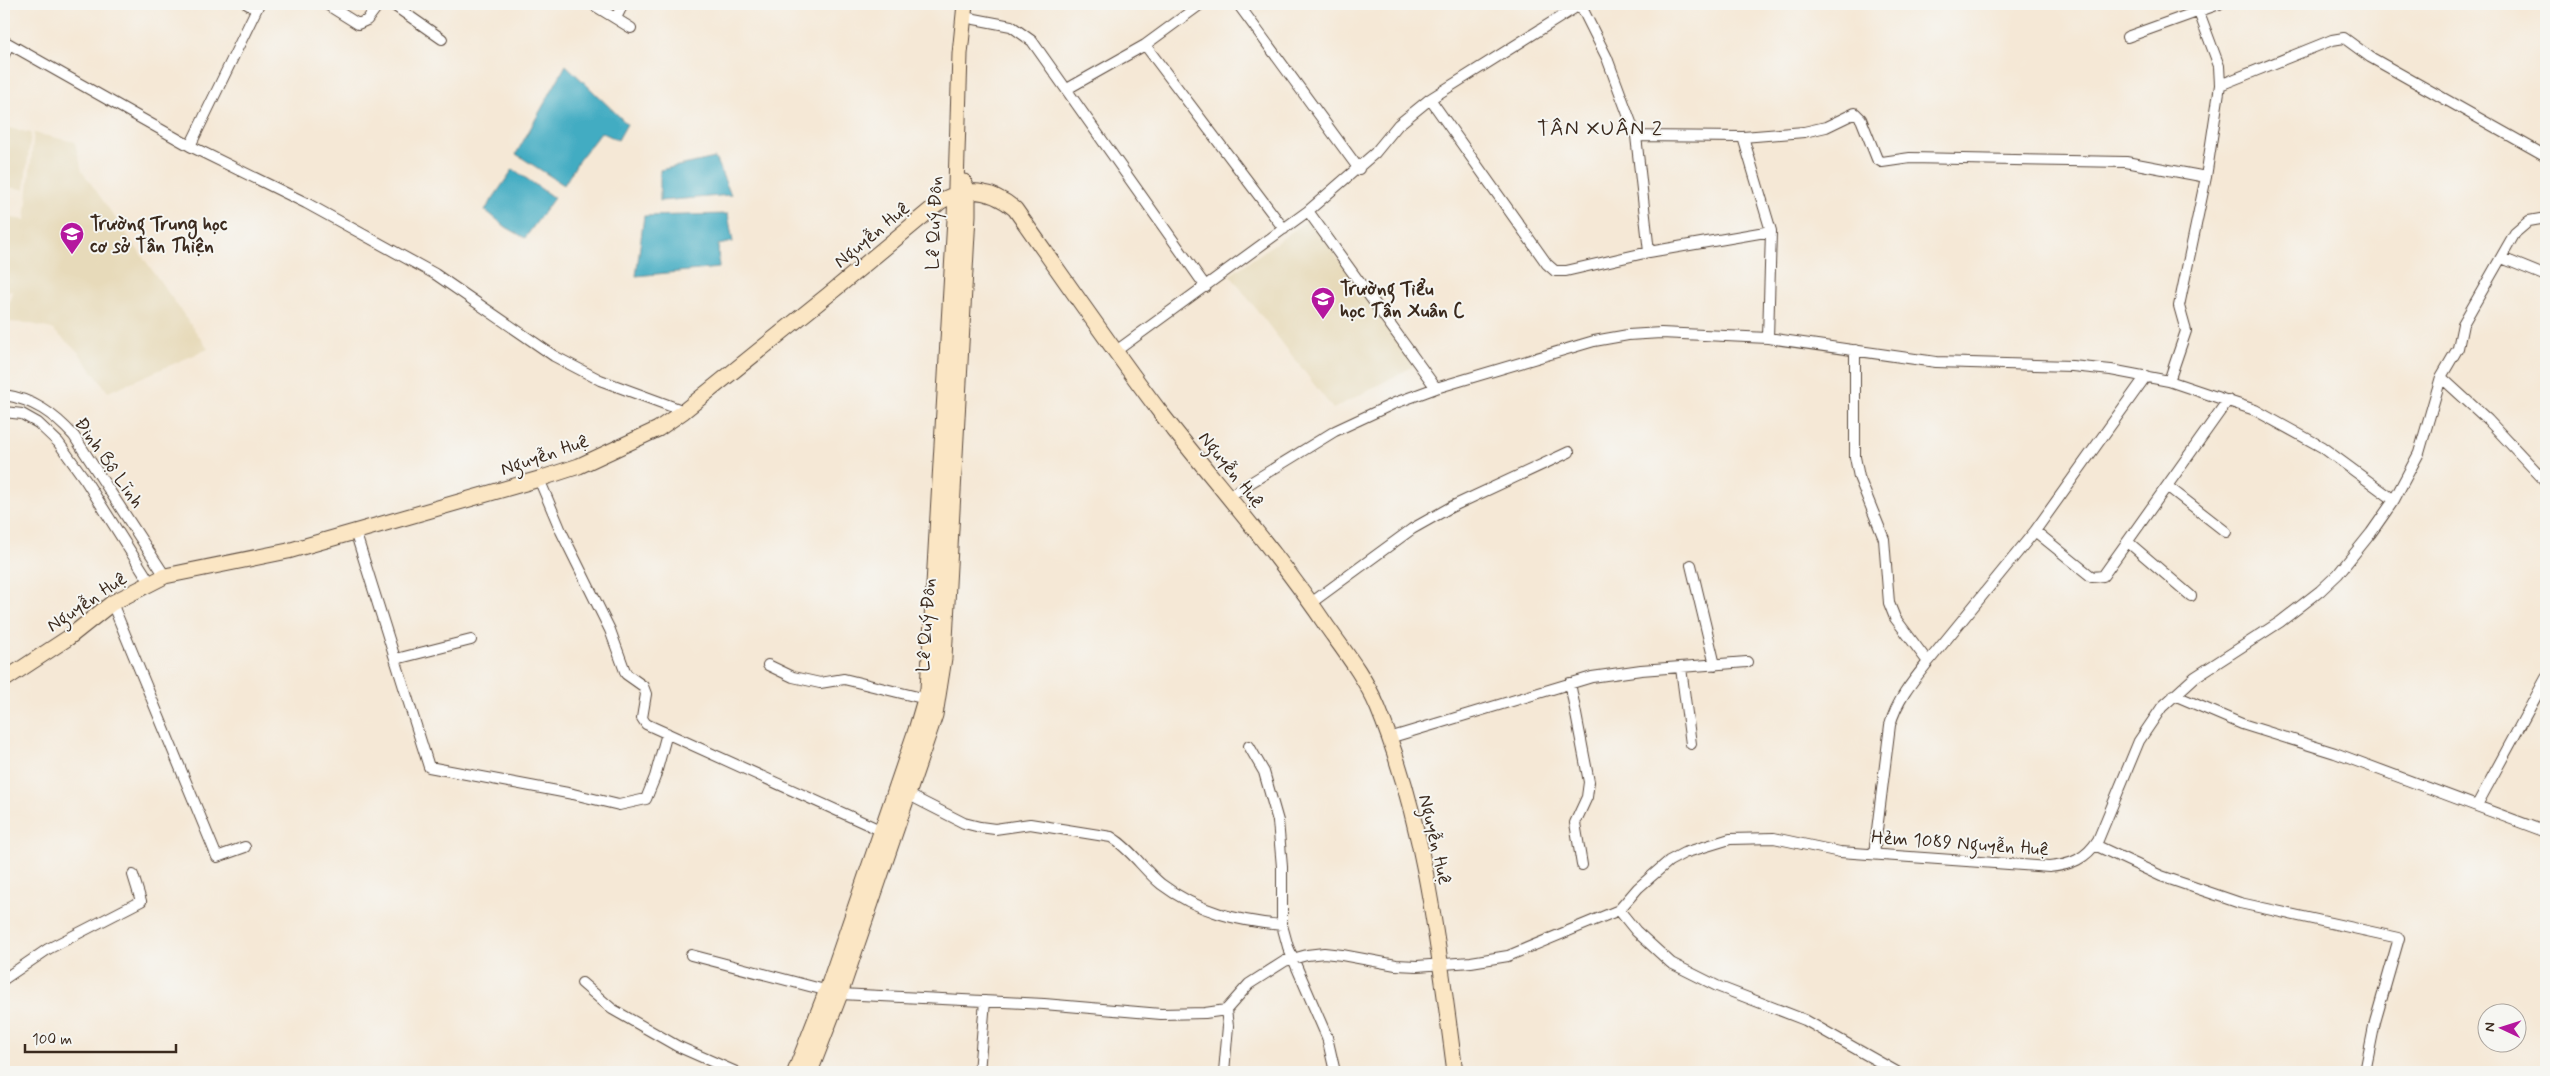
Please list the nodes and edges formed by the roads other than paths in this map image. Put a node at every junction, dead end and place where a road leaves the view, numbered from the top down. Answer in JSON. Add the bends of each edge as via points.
{"nodes":[{"id":1,"x":326,"y":4,"type":"edge"},
{"id":2,"x":379,"y":4,"type":"edge"},
{"id":3,"x":392,"y":4,"type":"edge"},
{"id":4,"x":592,"y":4,"type":"edge"},
{"id":5,"x":624,"y":4,"type":"edge"},
{"id":6,"x":1201,"y":4,"type":"edge"},
{"id":7,"x":1238,"y":4,"type":"edge"},
{"id":8,"x":1581,"y":4,"type":"edge"},
{"id":9,"x":2218,"y":4,"type":"edge"},
{"id":10,"x":254,"y":5,"type":"edge"},
{"id":11,"x":2198,"y":8,"type":"edge"},
{"id":12,"x":964,"y":10,"type":"edge"},
{"id":13,"x":616,"y":18,"type":"junction"},
{"id":14,"x":630,"y":28,"type":"dead end"},
{"id":15,"x":2127,"y":37,"type":"dead end"},
{"id":16,"x":442,"y":39,"type":"dead end"},
{"id":17,"x":6,"y":42,"type":"edge"},
{"id":18,"x":1145,"y":45,"type":"junction"},
{"id":19,"x":4,"y":55,"type":"edge"},
{"id":20,"x":2220,"y":85,"type":"junction"},
{"id":21,"x":1067,"y":89,"type":"junction"},
{"id":22,"x":1430,"y":99,"type":"junction"},
{"id":23,"x":1636,"y":136,"type":"junction"},
{"id":24,"x":1743,"y":137,"type":"junction"},
{"id":25,"x":190,"y":146,"type":"junction"},
{"id":26,"x":2546,"y":156,"type":"edge"},
{"id":27,"x":1359,"y":169,"type":"junction"},
{"id":28,"x":2206,"y":177,"type":"junction"},
{"id":29,"x":962,"y":192,"type":"junction"},
{"id":30,"x":1308,"y":211,"type":"junction"},
{"id":31,"x":2546,"y":218,"type":"edge"},
{"id":32,"x":1284,"y":229,"type":"junction"},
{"id":33,"x":1771,"y":231,"type":"junction"},
{"id":34,"x":1649,"y":252,"type":"junction"},
{"id":35,"x":2502,"y":258,"type":"junction"},
{"id":36,"x":2546,"y":276,"type":"edge"},
{"id":37,"x":1206,"y":286,"type":"junction"},
{"id":38,"x":1768,"y":338,"type":"junction"},
{"id":39,"x":1855,"y":350,"type":"junction"},
{"id":40,"x":1116,"y":351,"type":"junction"},
{"id":41,"x":2146,"y":376,"type":"junction"},
{"id":42,"x":2441,"y":377,"type":"junction"},
{"id":43,"x":2169,"y":381,"type":"junction"},
{"id":44,"x":1436,"y":388,"type":"junction"},
{"id":45,"x":4,"y":395,"type":"edge"},
{"id":46,"x":2228,"y":400,"type":"junction"},
{"id":47,"x":684,"y":410,"type":"junction"},
{"id":48,"x":4,"y":412,"type":"edge"},
{"id":49,"x":1569,"y":452,"type":"dead end"},
{"id":50,"x":539,"y":479,"type":"junction"},
{"id":51,"x":2546,"y":482,"type":"edge"},
{"id":52,"x":2167,"y":486,"type":"junction"},
{"id":53,"x":1229,"y":496,"type":"junction"},
{"id":54,"x":2394,"y":500,"type":"junction"},
{"id":55,"x":355,"y":531,"type":"junction"},
{"id":56,"x":2035,"y":531,"type":"junction"},
{"id":57,"x":944,"y":532,"type":"junction"},
{"id":58,"x":2226,"y":532,"type":"dead end"},
{"id":59,"x":2128,"y":542,"type":"junction"},
{"id":60,"x":1691,"y":565,"type":"dead end"},
{"id":61,"x":165,"y":576,"type":"junction"},
{"id":62,"x":151,"y":584,"type":"junction"},
{"id":63,"x":2191,"y":596,"type":"dead end"},
{"id":64,"x":112,"y":603,"type":"junction"},
{"id":65,"x":1311,"y":603,"type":"junction"},
{"id":66,"x":471,"y":640,"type":"dead end"},
{"id":67,"x":396,"y":659,"type":"junction"},
{"id":68,"x":1747,"y":662,"type":"dead end"},
{"id":69,"x":1928,"y":662,"type":"junction"},
{"id":70,"x":768,"y":665,"type":"dead end"},
{"id":71,"x":1715,"y":665,"type":"junction"},
{"id":72,"x":1681,"y":668,"type":"junction"},
{"id":73,"x":2546,"y":678,"type":"edge"},
{"id":74,"x":4,"y":680,"type":"edge"},
{"id":75,"x":1570,"y":683,"type":"junction"},
{"id":76,"x":2174,"y":695,"type":"junction"},
{"id":77,"x":926,"y":699,"type":"junction"},
{"id":78,"x":667,"y":733,"type":"junction"},
{"id":79,"x":1388,"y":738,"type":"junction"},
{"id":80,"x":1691,"y":744,"type":"dead end"},
{"id":81,"x":1249,"y":746,"type":"dead end"},
{"id":82,"x":907,"y":794,"type":"junction"},
{"id":83,"x":2477,"y":805,"type":"junction"},
{"id":84,"x":880,"y":830,"type":"junction"},
{"id":85,"x":2546,"y":832,"type":"edge"},
{"id":86,"x":2095,"y":845,"type":"junction"},
{"id":87,"x":246,"y":847,"type":"dead end"},
{"id":88,"x":1874,"y":854,"type":"junction"},
{"id":89,"x":1582,"y":865,"type":"dead end"},
{"id":90,"x":133,"y":875,"type":"dead end"},
{"id":91,"x":1619,"y":910,"type":"junction"},
{"id":92,"x":1282,"y":926,"type":"junction"},
{"id":93,"x":691,"y":956,"type":"dead end"},
{"id":94,"x":1293,"y":959,"type":"junction"},
{"id":95,"x":1442,"y":965,"type":"junction"},
{"id":96,"x":4,"y":979,"type":"edge"},
{"id":97,"x":582,"y":982,"type":"dead end"},
{"id":98,"x":833,"y":992,"type":"junction"},
{"id":99,"x":985,"y":1001,"type":"junction"},
{"id":100,"x":1226,"y":1010,"type":"junction"},
{"id":101,"x":736,"y":1072,"type":"edge"},
{"id":102,"x":795,"y":1072,"type":"edge"},
{"id":103,"x":810,"y":1072,"type":"edge"},
{"id":104,"x":980,"y":1072,"type":"edge"},
{"id":105,"x":1224,"y":1072,"type":"edge"},
{"id":106,"x":1334,"y":1072,"type":"edge"},
{"id":107,"x":1455,"y":1072,"type":"edge"},
{"id":108,"x":1897,"y":1072,"type":"edge"},
{"id":109,"x":2365,"y":1072,"type":"edge"}],
"edges":[{"from":1,"to":2,"type":"street","via":[[358,24],[363,24]]},
{"from":3,"to":16,"type":"street"},
{"from":4,"to":13,"type":"street"},
{"from":5,"to":13,"type":"street"},
{"from":6,"to":18,"type":"street"},
{"from":7,"to":27,"type":"street"},
{"from":8,"to":22,"type":"street"},
{"from":8,"to":23,"type":"street","via":[[1607,58]]},
{"from":9,"to":11,"type":"street"},
{"from":10,"to":25,"type":"street"},
{"from":11,"to":15,"type":"street"},
{"from":11,"to":20,"type":"street","via":[[2219,66]]},
{"from":12,"to":21,"type":"street","via":[[1011,26],[1032,40]]},
{"from":12,"to":29,"type":"street","name":"Lê Quý Đôn","via":[[955,162]]},
{"from":13,"to":14,"type":"street"},
{"from":17,"to":19,"type":"street"},
{"from":17,"to":25,"type":"street"},
{"from":18,"to":21,"type":"street"},
{"from":18,"to":32,"type":"street"},
{"from":20,"to":26,"type":"street","via":[[2344,38],[2370,57]]},
{"from":20,"to":28,"type":"street"},
{"from":21,"to":37,"type":"street"},
{"from":22,"to":27,"type":"street","via":[[1398,125]]},
{"from":22,"to":34,"type":"street","via":[[1555,271]]},
{"from":23,"to":24,"type":"street"},
{"from":23,"to":34,"type":"street"},
{"from":24,"to":28,"type":"street","via":[[1818,130],[1855,113],[1861,119],[1877,159],[1882,162],[1910,158],[2126,162]]},
{"from":24,"to":33,"type":"street"},
{"from":25,"to":47,"type":"street","via":[[306,203],[436,274],[554,356],[600,380]]},
{"from":27,"to":30,"type":"street"},
{"from":28,"to":43,"type":"street","via":[[2179,306],[2186,331]]},
{"from":29,"to":40,"type":"street","name":"Nguyễn Huệ","via":[[1001,198],[1015,210]]},
{"from":29,"to":47,"type":"street","name":"Nguyễn Huệ","via":[[940,202]]},
{"from":29,"to":57,"type":"street","name":"Lê Quý Đôn"},
{"from":30,"to":32,"type":"street"},
{"from":30,"to":44,"type":"street"},
{"from":31,"to":35,"type":"street","name":"Hẻm 1089 Nguyễn Huệ","via":[[2522,225]]},
{"from":32,"to":37,"type":"street"},
{"from":33,"to":34,"type":"street"},
{"from":33,"to":38,"type":"street"},
{"from":35,"to":36,"type":"street"},
{"from":35,"to":42,"type":"street","name":"Hẻm 1089 Nguyễn Huệ","via":[[2462,324],[2458,348]]},
{"from":37,"to":40,"type":"street"},
{"from":38,"to":39,"type":"street"},
{"from":38,"to":44,"type":"street","via":[[1661,333],[1628,335],[1594,341]]},
{"from":39,"to":41,"type":"street","via":[[1936,362],[2072,366]]},
{"from":39,"to":69,"type":"street","via":[[1854,457],[1884,539],[1889,602],[1895,618]]},
{"from":40,"to":53,"type":"street","name":"Nguyễn Huệ"},
{"from":41,"to":43,"type":"street"},
{"from":41,"to":56,"type":"street"},
{"from":42,"to":51,"type":"street","via":[[2488,420]]},
{"from":42,"to":54,"type":"street","name":"Hẻm 1089 Nguyễn Huệ","via":[[2419,452]]},
{"from":43,"to":46,"type":"street"},
{"from":44,"to":53,"type":"street","via":[[1335,431]]},
{"from":45,"to":61,"type":"street","name":"Đinh Bộ Lĩnh","via":[[20,397],[40,406],[74,436]]},
{"from":46,"to":52,"type":"street"},
{"from":46,"to":54,"type":"street","via":[[2255,410],[2322,447]]},
{"from":47,"to":50,"type":"street","name":"Nguyễn Huệ","via":[[658,429],[579,466]]},
{"from":48,"to":62,"type":"street","name":"Đinh Bộ Lĩnh","via":[[22,414],[38,423],[58,442]]},
{"from":49,"to":65,"type":"street","via":[[1451,507],[1412,529]]},
{"from":50,"to":55,"type":"street","name":"Nguyễn Huệ"},
{"from":50,"to":78,"type":"street","via":[[610,630],[626,674],[643,686],[646,694],[642,718],[646,724]]},
{"from":52,"to":58,"type":"street"},
{"from":52,"to":59,"type":"street"},
{"from":53,"to":65,"type":"street","name":"Nguyễn Huệ"},
{"from":54,"to":76,"type":"street","name":"Hẻm 1089 Nguyễn Huệ","via":[[2355,554],[2320,591]]},
{"from":55,"to":61,"type":"street","name":"Nguyễn Huệ","via":[[288,551]]},
{"from":55,"to":67,"type":"street"},
{"from":56,"to":59,"type":"street","via":[[2096,578],[2105,574]]},
{"from":56,"to":69,"type":"street"},
{"from":57,"to":77,"type":"street","name":"Lê Quý Đôn"},
{"from":57,"to":82,"type":"street","name":"Lê Quý Đôn","via":[[944,663],[940,694]]},
{"from":59,"to":63,"type":"street"},
{"from":60,"to":71,"type":"street"},
{"from":61,"to":62,"type":"street","name":"Nguyễn Huệ"},
{"from":62,"to":64,"type":"street","name":"Nguyễn Huệ"},
{"from":64,"to":74,"type":"street","name":"Nguyễn Huệ","via":[[68,638]]},
{"from":64,"to":87,"type":"street","via":[[217,857]]},
{"from":65,"to":79,"type":"street","name":"Nguyễn Huệ","via":[[1361,676],[1377,706]]},
{"from":66,"to":67,"type":"street"},
{"from":67,"to":78,"type":"street","via":[[430,767],[434,769],[619,805],[630,804],[646,799]]},
{"from":68,"to":71,"type":"street"},
{"from":69,"to":88,"type":"street","via":[[1900,700],[1890,725]]},
{"from":70,"to":77,"type":"street","via":[[793,677],[820,683],[844,680]]},
{"from":71,"to":72,"type":"street"},
{"from":72,"to":75,"type":"street","via":[[1612,673]]},
{"from":72,"to":80,"type":"street"},
{"from":73,"to":83,"type":"street"},
{"from":75,"to":79,"type":"street"},
{"from":75,"to":89,"type":"street","via":[[1589,782],[1588,797],[1575,823]]},
{"from":76,"to":83,"type":"street","via":[[2242,724],[2335,752]]},
{"from":76,"to":86,"type":"street","name":"Hẻm 1089 Nguyễn Huệ","via":[[2139,741]]},
{"from":77,"to":84,"type":"street","name":"Lê Quý Đôn"},
{"from":78,"to":84,"type":"street"},
{"from":79,"to":95,"type":"street","name":"Nguyễn Huệ","via":[[1422,858]]},
{"from":81,"to":92,"type":"street","via":[[1264,772],[1278,821]]},
{"from":82,"to":92,"type":"street","via":[[964,823],[980,827],[994,829],[1030,824],[1111,837],[1161,883],[1203,908],[1244,922]]},
{"from":82,"to":98,"type":"street","name":"Lê Quý Đôn"},
{"from":83,"to":85,"type":"street"},
{"from":84,"to":98,"type":"street","name":"Lê Quý Đôn"},
{"from":86,"to":88,"type":"street","name":"Hẻm 1089 Nguyễn Huệ","via":[[2072,864],[2049,867]]},
{"from":86,"to":109,"type":"street","via":[[2161,876],[2240,903],[2399,938]]},
{"from":88,"to":91,"type":"street","name":"Hẻm 1089 Nguyễn Huệ","via":[[1840,852],[1774,838],[1730,839],[1669,861]]},
{"from":90,"to":96,"type":"street","via":[[141,901],[48,949]]},
{"from":91,"to":95,"type":"street","name":"Hẻm 1089 Nguyễn Huệ","via":[[1508,956]]},
{"from":91,"to":108,"type":"street","via":[[1671,963],[1717,986],[1805,1020]]},
{"from":92,"to":94,"type":"street"},
{"from":93,"to":98,"type":"street"},
{"from":94,"to":95,"type":"street","name":"Hẻm 1089 Nguyễn Huệ","via":[[1324,953],[1396,965]]},
{"from":94,"to":100,"type":"street","name":"Hẻm 1089 Nguyễn Huệ","via":[[1249,984]]},
{"from":94,"to":106,"type":"street","via":[[1327,1037]]},
{"from":95,"to":107,"type":"street","name":"Nguyễn Huệ"},
{"from":97,"to":101,"type":"street","via":[[612,1009],[677,1046]]},
{"from":98,"to":99,"type":"street"},
{"from":98,"to":102,"type":"street","name":"Lê Quý Đôn"},
{"from":98,"to":103,"type":"street","name":"Lê Quý Đôn"},
{"from":99,"to":100,"type":"street","via":[[1161,1014],[1205,1014]]},
{"from":99,"to":104,"type":"street"},
{"from":100,"to":105,"type":"street","via":[[1228,1026]]}]}
